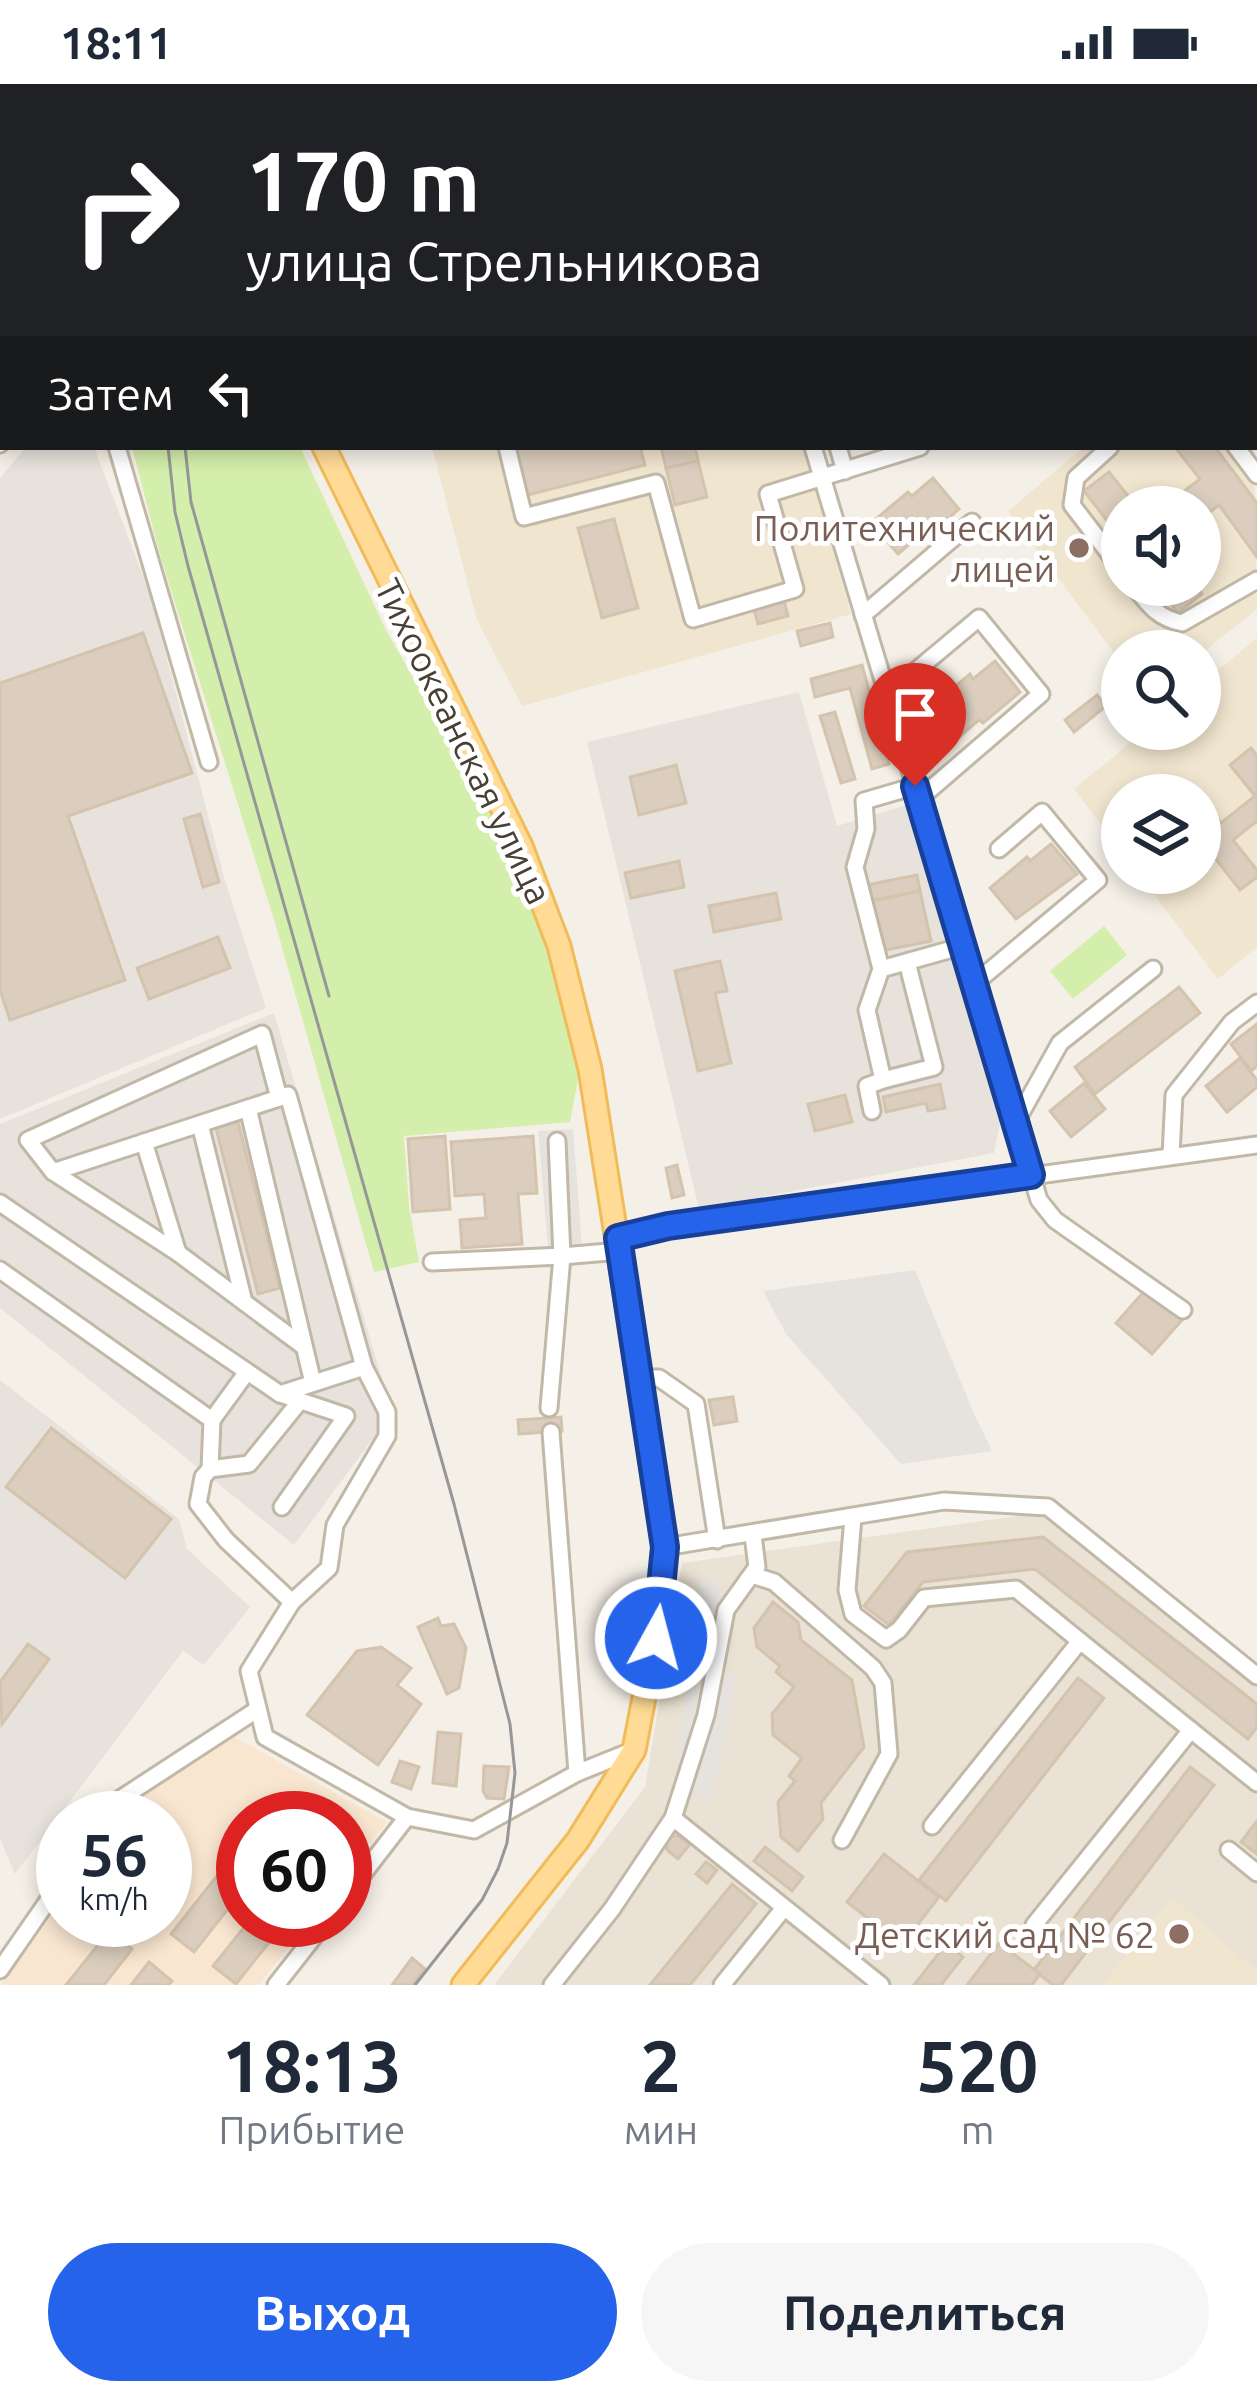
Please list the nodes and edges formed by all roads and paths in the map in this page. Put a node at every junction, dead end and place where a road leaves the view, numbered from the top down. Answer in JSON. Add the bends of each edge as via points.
{"nodes":[{"id":1,"x":118,"y":450,"type":"edge"},
{"id":2,"x":325,"y":450,"type":"edge"},
{"id":3,"x":508,"y":450,"type":"edge"},
{"id":4,"x":814,"y":450,"type":"edge"},
{"id":5,"x":839,"y":450,"type":"edge"},
{"id":6,"x":911,"y":450,"type":"edge"},
{"id":7,"x":1107,"y":450,"type":"edge"},
{"id":8,"x":1238,"y":450,"type":"edge"},
{"id":9,"x":845,"y":471,"type":"junction"},
{"id":10,"x":1257,"y":475,"type":"edge"},
{"id":11,"x":822,"y":478,"type":"junction"},
{"id":12,"x":972,"y":522,"type":"dead end"},
{"id":13,"x":1101,"y":543,"type":"edge"},
{"id":14,"x":1257,"y":580,"type":"edge"},
{"id":15,"x":1221,"y":601,"type":"edge"},
{"id":16,"x":1149,"y":606,"type":"edge"},
{"id":17,"x":1212,"y":606,"type":"edge"},
{"id":18,"x":863,"y":615,"type":"junction"},
{"id":19,"x":887,"y":695,"type":"junction"},
{"id":20,"x":209,"y":762,"type":"dead end"},
{"id":21,"x":917,"y":793,"type":"junction"},
{"id":22,"x":999,"y":849,"type":"dead end"},
{"id":23,"x":963,"y":946,"type":"junction"},
{"id":24,"x":907,"y":962,"type":"junction"},
{"id":25,"x":881,"y":969,"type":"junction"},
{"id":26,"x":1153,"y":969,"type":"dead end"},
{"id":27,"x":974,"y":984,"type":"junction"},
{"id":28,"x":1257,"y":1003,"type":"edge"},
{"id":29,"x":883,"y":1080,"type":"junction"},
{"id":30,"x":279,"y":1098,"type":"junction"},
{"id":31,"x":248,"y":1108,"type":"junction"},
{"id":32,"x":872,"y":1111,"type":"dead end"},
{"id":33,"x":1016,"y":1121,"type":"junction"},
{"id":34,"x":200,"y":1124,"type":"junction"},
{"id":35,"x":557,"y":1141,"type":"dead end"},
{"id":36,"x":144,"y":1142,"type":"junction"},
{"id":37,"x":1257,"y":1145,"type":"edge"},
{"id":38,"x":1172,"y":1155,"type":"junction"},
{"id":39,"x":53,"y":1172,"type":"junction"},
{"id":40,"x":1031,"y":1175,"type":"junction"},
{"id":41,"x":0,"y":1203,"type":"edge"},
{"id":42,"x":619,"y":1245,"type":"junction"},
{"id":43,"x":178,"y":1253,"type":"junction"},
{"id":44,"x":562,"y":1256,"type":"junction"},
{"id":45,"x":432,"y":1262,"type":"dead end"},
{"id":46,"x":0,"y":1270,"type":"edge"},
{"id":47,"x":244,"y":1302,"type":"junction"},
{"id":48,"x":1183,"y":1310,"type":"dead end"},
{"id":49,"x":303,"y":1346,"type":"junction"},
{"id":50,"x":364,"y":1367,"type":"junction"},
{"id":51,"x":247,"y":1372,"type":"junction"},
{"id":52,"x":640,"y":1378,"type":"junction"},
{"id":53,"x":313,"y":1383,"type":"junction"},
{"id":54,"x":280,"y":1394,"type":"junction"},
{"id":55,"x":300,"y":1401,"type":"junction"},
{"id":56,"x":549,"y":1408,"type":"dead end"},
{"id":57,"x":212,"y":1420,"type":"junction"},
{"id":58,"x":551,"y":1432,"type":"dead end"},
{"id":59,"x":210,"y":1469,"type":"junction"},
{"id":60,"x":282,"y":1507,"type":"dead end"},
{"id":61,"x":854,"y":1517,"type":"junction"},
{"id":62,"x":753,"y":1535,"type":"junction"},
{"id":63,"x":717,"y":1540,"type":"junction"},
{"id":64,"x":665,"y":1547,"type":"junction"},
{"id":65,"x":752,"y":1575,"type":"junction"},
{"id":66,"x":292,"y":1602,"type":"junction"},
{"id":67,"x":1080,"y":1641,"type":"junction"},
{"id":68,"x":1257,"y":1676,"type":"edge"},
{"id":69,"x":258,"y":1709,"type":"junction"},
{"id":70,"x":1191,"y":1730,"type":"junction"},
{"id":71,"x":634,"y":1750,"type":"junction"},
{"id":72,"x":577,"y":1773,"type":"junction"},
{"id":73,"x":1257,"y":1783,"type":"edge"},
{"id":74,"x":132,"y":1791,"type":"edge"},
{"id":75,"x":407,"y":1817,"type":"junction"},
{"id":76,"x":673,"y":1819,"type":"junction"},
{"id":77,"x":932,"y":1826,"type":"dead end"},
{"id":78,"x":842,"y":1840,"type":"dead end"},
{"id":79,"x":1229,"y":1850,"type":"dead end"},
{"id":80,"x":372,"y":1862,"type":"edge"},
{"id":81,"x":1257,"y":1874,"type":"edge"},
{"id":82,"x":784,"y":1908,"type":"junction"},
{"id":83,"x":36,"y":1918,"type":"edge"},
{"id":84,"x":1034,"y":1924,"type":"dead end"},
{"id":85,"x":306,"y":1947,"type":"edge"},
{"id":86,"x":0,"y":1970,"type":"edge"},
{"id":87,"x":276,"y":1985,"type":"edge"},
{"id":88,"x":463,"y":1985,"type":"edge"},
{"id":89,"x":552,"y":1985,"type":"edge"},
{"id":90,"x":722,"y":1985,"type":"edge"},
{"id":91,"x":881,"y":1985,"type":"edge"}],
"edges":[{"from":1,"to":20,"type":"street"},
{"from":2,"to":42,"type":"main road","name":"Тихоокеанская улица","via":[[520,846],[559,946],[590,1069]]},
{"from":3,"to":11,"type":"street","via":[[524,517],[656,483],[693,619],[795,589],[768,494]]},
{"from":4,"to":11,"type":"street"},
{"from":5,"to":9,"type":"street"},
{"from":6,"to":9,"type":"street"},
{"from":7,"to":13,"type":"street","via":[[1076,478],[1072,505]]},
{"from":8,"to":10,"type":"street"},
{"from":9,"to":11,"type":"street"},
{"from":11,"to":18,"type":"street"},
{"from":12,"to":18,"type":"street"},
{"from":14,"to":15,"type":"street"},
{"from":16,"to":17,"type":"street","via":[[1182,623]]},
{"from":18,"to":19,"type":"street"},
{"from":19,"to":21,"type":"street"},
{"from":19,"to":21,"type":"street","via":[[979,618],[1041,694]]},
{"from":21,"to":23,"type":"street"},
{"from":21,"to":25,"type":"street","via":[[864,801],[866,829],[854,867]]},
{"from":22,"to":27,"type":"street","via":[[1042,812],[1098,880]]},
{"from":23,"to":24,"type":"street"},
{"from":23,"to":27,"type":"street"},
{"from":24,"to":25,"type":"street"},
{"from":24,"to":29,"type":"street","via":[[934,1067]]},
{"from":25,"to":29,"type":"street","via":[[867,1010]]},
{"from":26,"to":33,"type":"street","via":[[1060,1043]]},
{"from":27,"to":33,"type":"street"},
{"from":28,"to":38,"type":"street","via":[[1232,1022],[1174,1096]]},
{"from":29,"to":32,"type":"street","via":[[867,1086]]},
{"from":30,"to":31,"type":"street"},
{"from":30,"to":39,"type":"street","via":[[262,1034],[28,1141]]},
{"from":30,"to":50,"type":"street","via":[[288,1095]]},
{"from":31,"to":34,"type":"street"},
{"from":31,"to":49,"type":"street"},
{"from":33,"to":40,"type":"street"},
{"from":34,"to":36,"type":"street"},
{"from":34,"to":47,"type":"street"},
{"from":35,"to":44,"type":"street"},
{"from":36,"to":39,"type":"street"},
{"from":36,"to":43,"type":"street"},
{"from":37,"to":38,"type":"street"},
{"from":38,"to":40,"type":"street"},
{"from":39,"to":43,"type":"street"},
{"from":40,"to":42,"type":"street","via":[[668,1226]]},
{"from":40,"to":48,"type":"street","via":[[1054,1220]]},
{"from":41,"to":51,"type":"street"},
{"from":42,"to":44,"type":"street"},
{"from":42,"to":52,"type":"main road","name":"Тихоокеанская улица"},
{"from":43,"to":47,"type":"street"},
{"from":44,"to":45,"type":"street"},
{"from":44,"to":56,"type":"street"},
{"from":46,"to":57,"type":"street"},
{"from":47,"to":49,"type":"street"},
{"from":49,"to":53,"type":"street"},
{"from":50,"to":53,"type":"street"},
{"from":50,"to":66,"type":"street","via":[[386,1412],[387,1436],[335,1525],[329,1568]]},
{"from":51,"to":54,"type":"street"},
{"from":51,"to":57,"type":"street"},
{"from":52,"to":63,"type":"street","via":[[659,1378],[697,1404]]},
{"from":52,"to":64,"type":"main road","name":"Тихоокеанская улица"},
{"from":53,"to":54,"type":"street"},
{"from":54,"to":55,"type":"street"},
{"from":55,"to":59,"type":"street","via":[[249,1464]]},
{"from":55,"to":60,"type":"street","via":[[346,1416]]},
{"from":57,"to":59,"type":"street"},
{"from":58,"to":72,"type":"street"},
{"from":59,"to":66,"type":"street","via":[[198,1504]]},
{"from":61,"to":62,"type":"street"},
{"from":61,"to":67,"type":"street","via":[[847,1590],[854,1613],[886,1639],[924,1598],[1016,1589]]},
{"from":61,"to":68,"type":"street","via":[[944,1501],[1048,1507]]},
{"from":62,"to":63,"type":"street"},
{"from":62,"to":65,"type":"street"},
{"from":63,"to":64,"type":"street"},
{"from":64,"to":71,"type":"main road","name":"Тихоокеанская улица"},
{"from":65,"to":76,"type":"street","via":[[726,1610],[706,1715]]},
{"from":65,"to":78,"type":"street","via":[[774,1582],[883,1682],[889,1754]]},
{"from":66,"to":69,"type":"street","via":[[249,1671]]},
{"from":67,"to":70,"type":"street"},
{"from":67,"to":77,"type":"street"},
{"from":69,"to":74,"type":"street"},
{"from":69,"to":75,"type":"street","via":[[265,1737]]},
{"from":70,"to":73,"type":"street"},
{"from":70,"to":84,"type":"street"},
{"from":71,"to":72,"type":"street"},
{"from":71,"to":88,"type":"main road","name":"Тихоокеанская улица","via":[[578,1840]]},
{"from":72,"to":75,"type":"street","via":[[474,1830]]},
{"from":75,"to":80,"type":"street"},
{"from":76,"to":82,"type":"street"},
{"from":76,"to":89,"type":"street"},
{"from":79,"to":81,"type":"street"},
{"from":82,"to":90,"type":"street"},
{"from":82,"to":91,"type":"street"},
{"from":83,"to":86,"type":"street"},
{"from":85,"to":87,"type":"street"}]}
